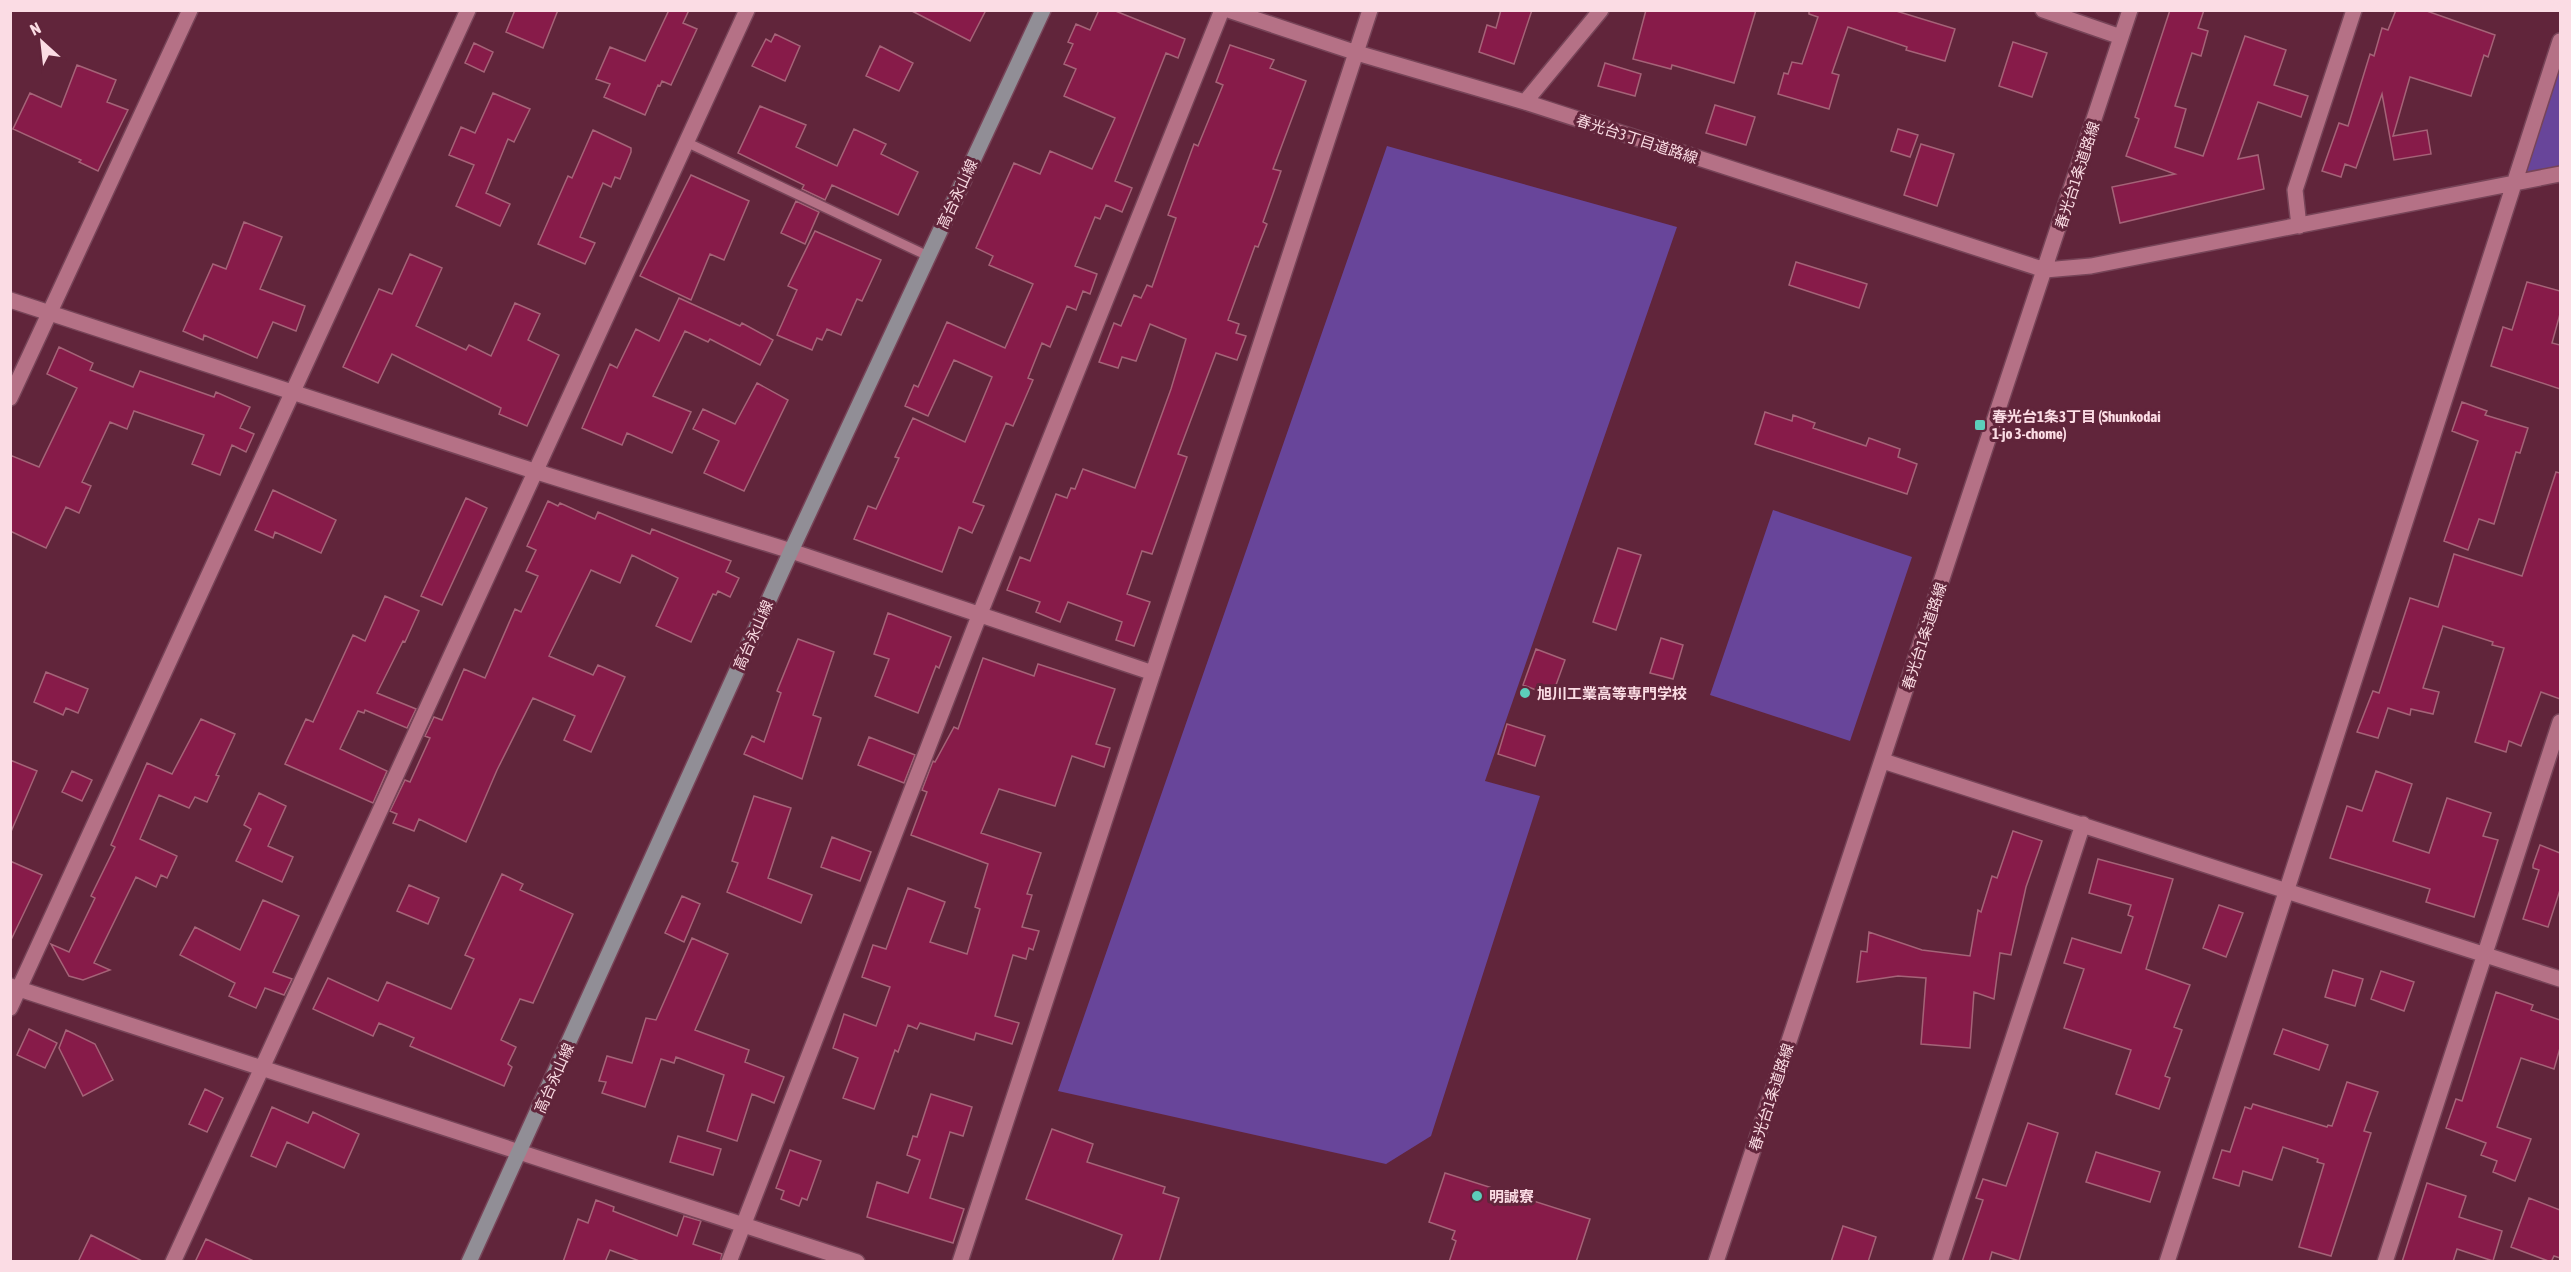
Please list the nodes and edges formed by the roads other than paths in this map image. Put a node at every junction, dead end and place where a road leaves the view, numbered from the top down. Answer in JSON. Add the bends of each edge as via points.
{"nodes":[{"id":1,"x":190,"y":10,"type":"edge"},
{"id":2,"x":468,"y":10,"type":"edge"},
{"id":3,"x":747,"y":10,"type":"edge"},
{"id":4,"x":1043,"y":10,"type":"edge"},
{"id":5,"x":1222,"y":10,"type":"edge"},
{"id":6,"x":1228,"y":10,"type":"edge"},
{"id":7,"x":1370,"y":10,"type":"edge"},
{"id":8,"x":1601,"y":10,"type":"edge"},
{"id":9,"x":2043,"y":10,"type":"edge"},
{"id":10,"x":2130,"y":10,"type":"edge"},
{"id":11,"x":2354,"y":10,"type":"edge"},
{"id":12,"x":2121,"y":37,"type":"junction"},
{"id":13,"x":2560,"y":41,"type":"edge"},
{"id":14,"x":1357,"y":53,"type":"junction"},
{"id":15,"x":1525,"y":102,"type":"junction"},
{"id":16,"x":686,"y":142,"type":"junction"},
{"id":17,"x":2560,"y":174,"type":"edge"},
{"id":18,"x":2516,"y":182,"type":"junction"},
{"id":19,"x":2299,"y":226,"type":"junction"},
{"id":20,"x":928,"y":256,"type":"junction"},
{"id":21,"x":2045,"y":270,"type":"junction"},
{"id":22,"x":10,"y":300,"type":"edge"},
{"id":23,"x":50,"y":314,"type":"junction"},
{"id":24,"x":295,"y":391,"type":"junction"},
{"id":25,"x":10,"y":398,"type":"edge"},
{"id":26,"x":534,"y":471,"type":"junction"},
{"id":27,"x":791,"y":551,"type":"junction"},
{"id":28,"x":979,"y":616,"type":"junction"},
{"id":29,"x":1153,"y":673,"type":"junction"},
{"id":30,"x":2560,"y":722,"type":"edge"},
{"id":31,"x":1883,"y":761,"type":"junction"},
{"id":32,"x":2083,"y":824,"type":"junction"},
{"id":33,"x":2288,"y":891,"type":"junction"},
{"id":34,"x":2484,"y":954,"type":"junction"},
{"id":35,"x":2560,"y":979,"type":"edge"},
{"id":36,"x":15,"y":987,"type":"edge"},
{"id":37,"x":10,"y":1008,"type":"edge"},
{"id":38,"x":262,"y":1068,"type":"junction"},
{"id":39,"x":521,"y":1151,"type":"junction"},
{"id":40,"x":744,"y":1224,"type":"junction"},
{"id":41,"x":173,"y":1262,"type":"edge"},
{"id":42,"x":469,"y":1262,"type":"edge"},
{"id":43,"x":729,"y":1262,"type":"edge"},
{"id":44,"x":857,"y":1262,"type":"edge"},
{"id":45,"x":960,"y":1262,"type":"edge"},
{"id":46,"x":1716,"y":1262,"type":"edge"},
{"id":47,"x":1940,"y":1262,"type":"edge"},
{"id":48,"x":2167,"y":1262,"type":"edge"},
{"id":49,"x":2385,"y":1262,"type":"edge"}],
"edges":[{"from":1,"to":23,"type":"street"},
{"from":2,"to":24,"type":"street"},
{"from":3,"to":16,"type":"street"},
{"from":4,"to":20,"type":"street","name":"高台永山線"},
{"from":5,"to":28,"type":"street"},
{"from":6,"to":14,"type":"street","name":"春光台3丁目道路線"},
{"from":7,"to":14,"type":"street"},
{"from":8,"to":15,"type":"street"},
{"from":9,"to":12,"type":"street"},
{"from":10,"to":12,"type":"street","name":"春光台1条道路線"},
{"from":11,"to":19,"type":"street","via":[[2295,190]]},
{"from":12,"to":21,"type":"street","name":"春光台1条道路線"},
{"from":13,"to":18,"type":"street"},
{"from":14,"to":15,"type":"street","name":"春光台3丁目道路線"},
{"from":14,"to":29,"type":"street"},
{"from":15,"to":21,"type":"street","name":"春光台3丁目道路線"},
{"from":16,"to":20,"type":"lane"},
{"from":16,"to":26,"type":"street"},
{"from":17,"to":18,"type":"street"},
{"from":18,"to":19,"type":"street"},
{"from":18,"to":33,"type":"street"},
{"from":19,"to":21,"type":"street","via":[[2091,266]]},
{"from":20,"to":27,"type":"street","name":"高台永山線"},
{"from":21,"to":31,"type":"street","name":"春光台1条道路線"},
{"from":22,"to":23,"type":"street"},
{"from":23,"to":24,"type":"street"},
{"from":23,"to":25,"type":"street"},
{"from":24,"to":26,"type":"street"},
{"from":24,"to":36,"type":"street"},
{"from":26,"to":27,"type":"street"},
{"from":26,"to":38,"type":"street"},
{"from":27,"to":28,"type":"street"},
{"from":27,"to":39,"type":"street","name":"高台永山線"},
{"from":28,"to":29,"type":"street"},
{"from":28,"to":40,"type":"street"},
{"from":29,"to":45,"type":"street"},
{"from":30,"to":34,"type":"street"},
{"from":31,"to":32,"type":"street"},
{"from":31,"to":46,"type":"street","name":"春光台1条道路線"},
{"from":32,"to":33,"type":"street"},
{"from":32,"to":47,"type":"street"},
{"from":33,"to":34,"type":"street"},
{"from":33,"to":48,"type":"street"},
{"from":34,"to":35,"type":"street"},
{"from":34,"to":49,"type":"street"},
{"from":36,"to":37,"type":"street"},
{"from":36,"to":38,"type":"street"},
{"from":38,"to":39,"type":"street"},
{"from":38,"to":41,"type":"street"},
{"from":39,"to":40,"type":"street"},
{"from":39,"to":42,"type":"street","name":"高台永山線"},
{"from":40,"to":43,"type":"street"},
{"from":40,"to":44,"type":"street"}]}
